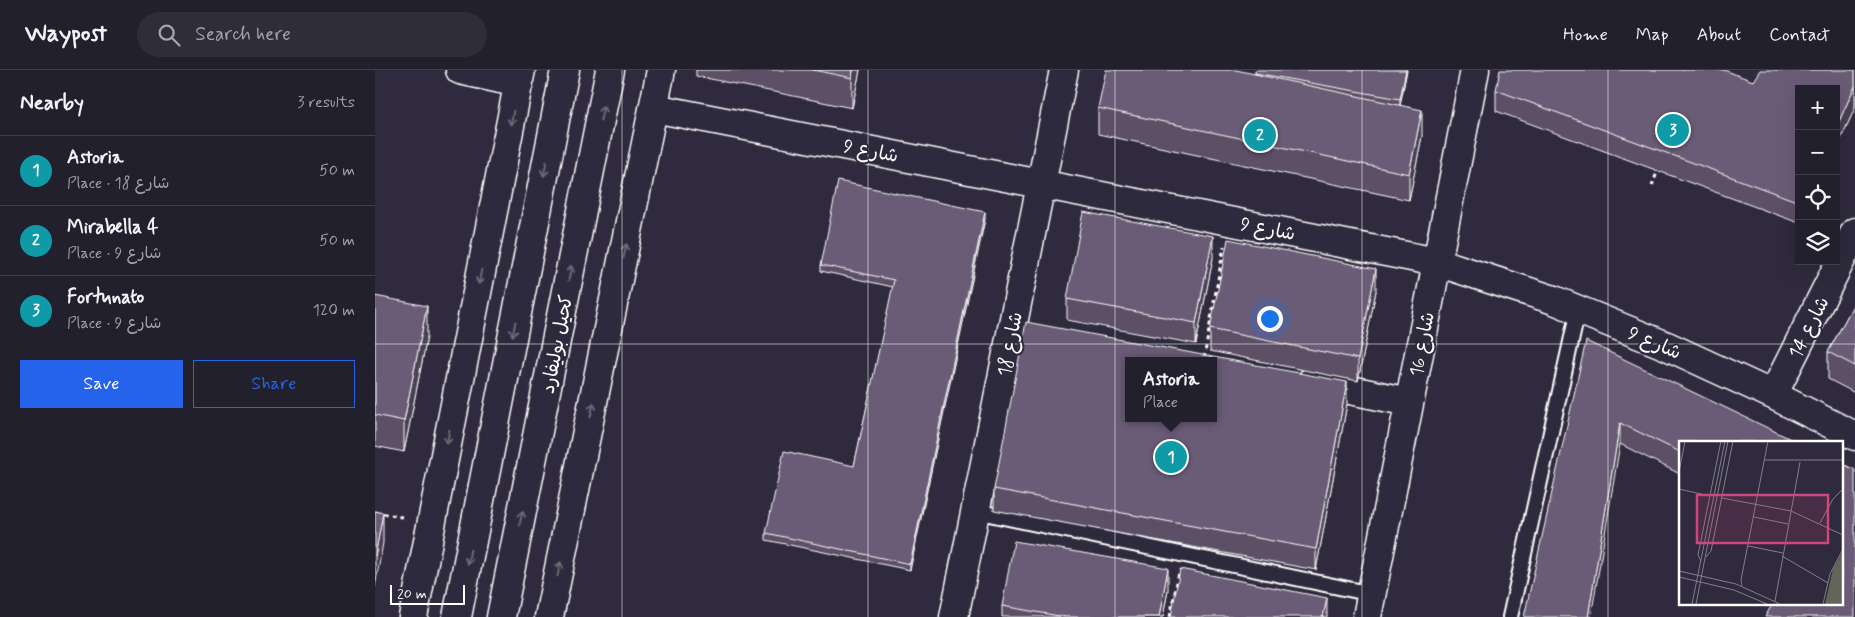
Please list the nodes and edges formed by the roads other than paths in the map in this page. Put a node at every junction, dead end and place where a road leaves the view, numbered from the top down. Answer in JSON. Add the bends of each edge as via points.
{"nodes":[{"id":1,"x":460,"y":70,"type":"edge"},
{"id":2,"x":565,"y":70,"type":"edge"},
{"id":3,"x":610,"y":70,"type":"edge"},
{"id":4,"x":661,"y":70,"type":"edge"},
{"id":5,"x":1064,"y":70,"type":"edge"},
{"id":6,"x":1475,"y":70,"type":"edge"},
{"id":7,"x":520,"y":76,"type":"edge"},
{"id":8,"x":654,"y":108,"type":"junction"},
{"id":9,"x":1042,"y":184,"type":"junction"},
{"id":10,"x":1855,"y":232,"type":"edge"},
{"id":11,"x":1437,"y":262,"type":"junction"},
{"id":12,"x":1578,"y":310,"type":"junction"},
{"id":13,"x":1014,"y":320,"type":"junction"},
{"id":14,"x":1042,"y":326,"type":"edge"},
{"id":15,"x":1288,"y":377,"type":"edge"},
{"id":16,"x":1773,"y":395,"type":"junction"},
{"id":17,"x":1409,"y":402,"type":"junction"},
{"id":18,"x":1855,"y":436,"type":"edge"},
{"id":19,"x":975,"y":511,"type":"junction"},
{"id":20,"x":1369,"y":606,"type":"edge"},
{"id":21,"x":413,"y":617,"type":"edge"},
{"id":22,"x":457,"y":617,"type":"edge"},
{"id":23,"x":501,"y":617,"type":"edge"},
{"id":24,"x":549,"y":617,"type":"edge"},
{"id":25,"x":954,"y":617,"type":"edge"},
{"id":26,"x":1510,"y":617,"type":"edge"}],
"edges":[{"from":1,"to":7,"type":"street"},
{"from":2,"to":22,"type":"street","one_way":true},
{"from":23,"to":3,"type":"street","name":"كحيل بوليفارد","one_way":true},
{"from":4,"to":8,"type":"street"},
{"from":5,"to":9,"type":"street","name":"شارع 18"},
{"from":6,"to":11,"type":"street","name":"شارع 16"},
{"from":7,"to":21,"type":"street","one_way":true},
{"from":8,"to":9,"type":"street","name":"شارع 9"},
{"from":24,"to":8,"type":"street","one_way":true},
{"from":9,"to":11,"type":"street","name":"شارع 9"},
{"from":9,"to":13,"type":"street","name":"شارع 18"},
{"from":10,"to":16,"type":"street","name":"شارع 14"},
{"from":11,"to":12,"type":"street","name":"شارع 9"},
{"from":11,"to":17,"type":"street","name":"شارع 16"},
{"from":12,"to":16,"type":"street","name":"شارع 9","via":[[1667,346]]},
{"from":12,"to":26,"type":"lane"},
{"from":13,"to":14,"type":"street"},
{"from":13,"to":19,"type":"street","name":"شارع 18"},
{"from":15,"to":17,"type":"street"},
{"from":16,"to":18,"type":"street","name":"شارع 9"},
{"from":17,"to":20,"type":"street","name":"شارع 16"},
{"from":19,"to":20,"type":"lane","via":[[1183,554]]},
{"from":19,"to":25,"type":"street","name":"شارع 18"}]}
